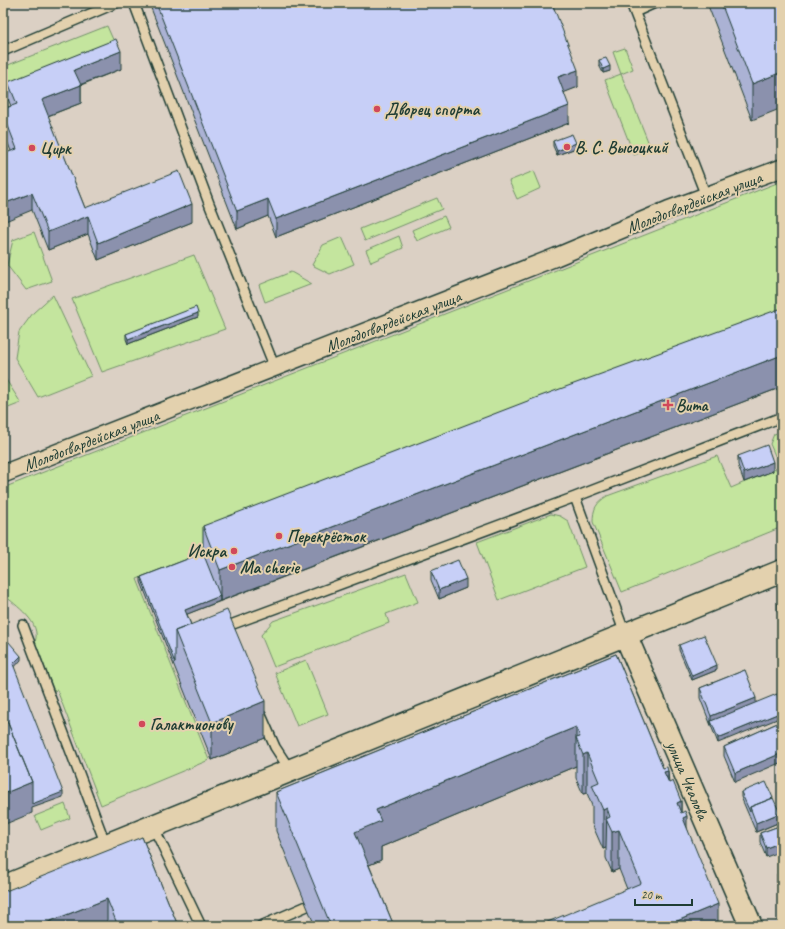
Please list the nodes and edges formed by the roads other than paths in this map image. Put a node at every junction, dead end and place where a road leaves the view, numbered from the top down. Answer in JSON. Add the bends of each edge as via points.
{"nodes":[{"id":1,"x":116,"y":3,"type":"edge"},
{"id":2,"x":134,"y":3,"type":"edge"},
{"id":3,"x":655,"y":3,"type":"edge"},
{"id":4,"x":633,"y":7,"type":"edge"},
{"id":5,"x":3,"y":50,"type":"edge"},
{"id":6,"x":782,"y":168,"type":"edge"},
{"id":7,"x":706,"y":196,"type":"junction"},
{"id":8,"x":275,"y":368,"type":"junction"},
{"id":9,"x":782,"y":417,"type":"edge"},
{"id":10,"x":3,"y":474,"type":"edge"},
{"id":11,"x":575,"y":497,"type":"junction"},
{"id":12,"x":782,"y":571,"type":"edge"},
{"id":13,"x":23,"y":625,"type":"dead end"},
{"id":14,"x":626,"y":634,"type":"junction"},
{"id":15,"x":231,"y":641,"type":"edge"},
{"id":16,"x":257,"y":705,"type":"edge"},
{"id":17,"x":290,"y":770,"type":"junction"},
{"id":18,"x":153,"y":826,"type":"junction"},
{"id":19,"x":106,"y":845,"type":"junction"},
{"id":20,"x":3,"y":887,"type":"edge"},
{"id":21,"x":307,"y":906,"type":"edge"},
{"id":22,"x":201,"y":926,"type":"edge"},
{"id":23,"x":261,"y":926,"type":"edge"},
{"id":24,"x":751,"y":926,"type":"edge"}],
"edges":[{"from":1,"to":5,"type":"lane"},
{"from":2,"to":8,"type":"lane","via":[[210,206]]},
{"from":3,"to":4,"type":"lane"},
{"from":4,"to":7,"type":"lane"},
{"from":6,"to":7,"type":"street","name":"Молодогвардейская улица"},
{"from":7,"to":8,"type":"street","name":"Молодогвардейская улица"},
{"from":8,"to":10,"type":"street","name":"Молодогвардейская улица"},
{"from":9,"to":11,"type":"lane"},
{"from":11,"to":14,"type":"lane"},
{"from":11,"to":15,"type":"lane","via":[[225,627]]},
{"from":12,"to":14,"type":"street"},
{"from":13,"to":19,"type":"lane"},
{"from":14,"to":17,"type":"street"},
{"from":14,"to":24,"type":"street","name":"улица Чкалова"},
{"from":16,"to":17,"type":"lane","via":[[275,748]]},
{"from":17,"to":18,"type":"street"},
{"from":18,"to":19,"type":"street"},
{"from":18,"to":22,"type":"lane"},
{"from":19,"to":20,"type":"street"},
{"from":21,"to":23,"type":"lane"}]}
